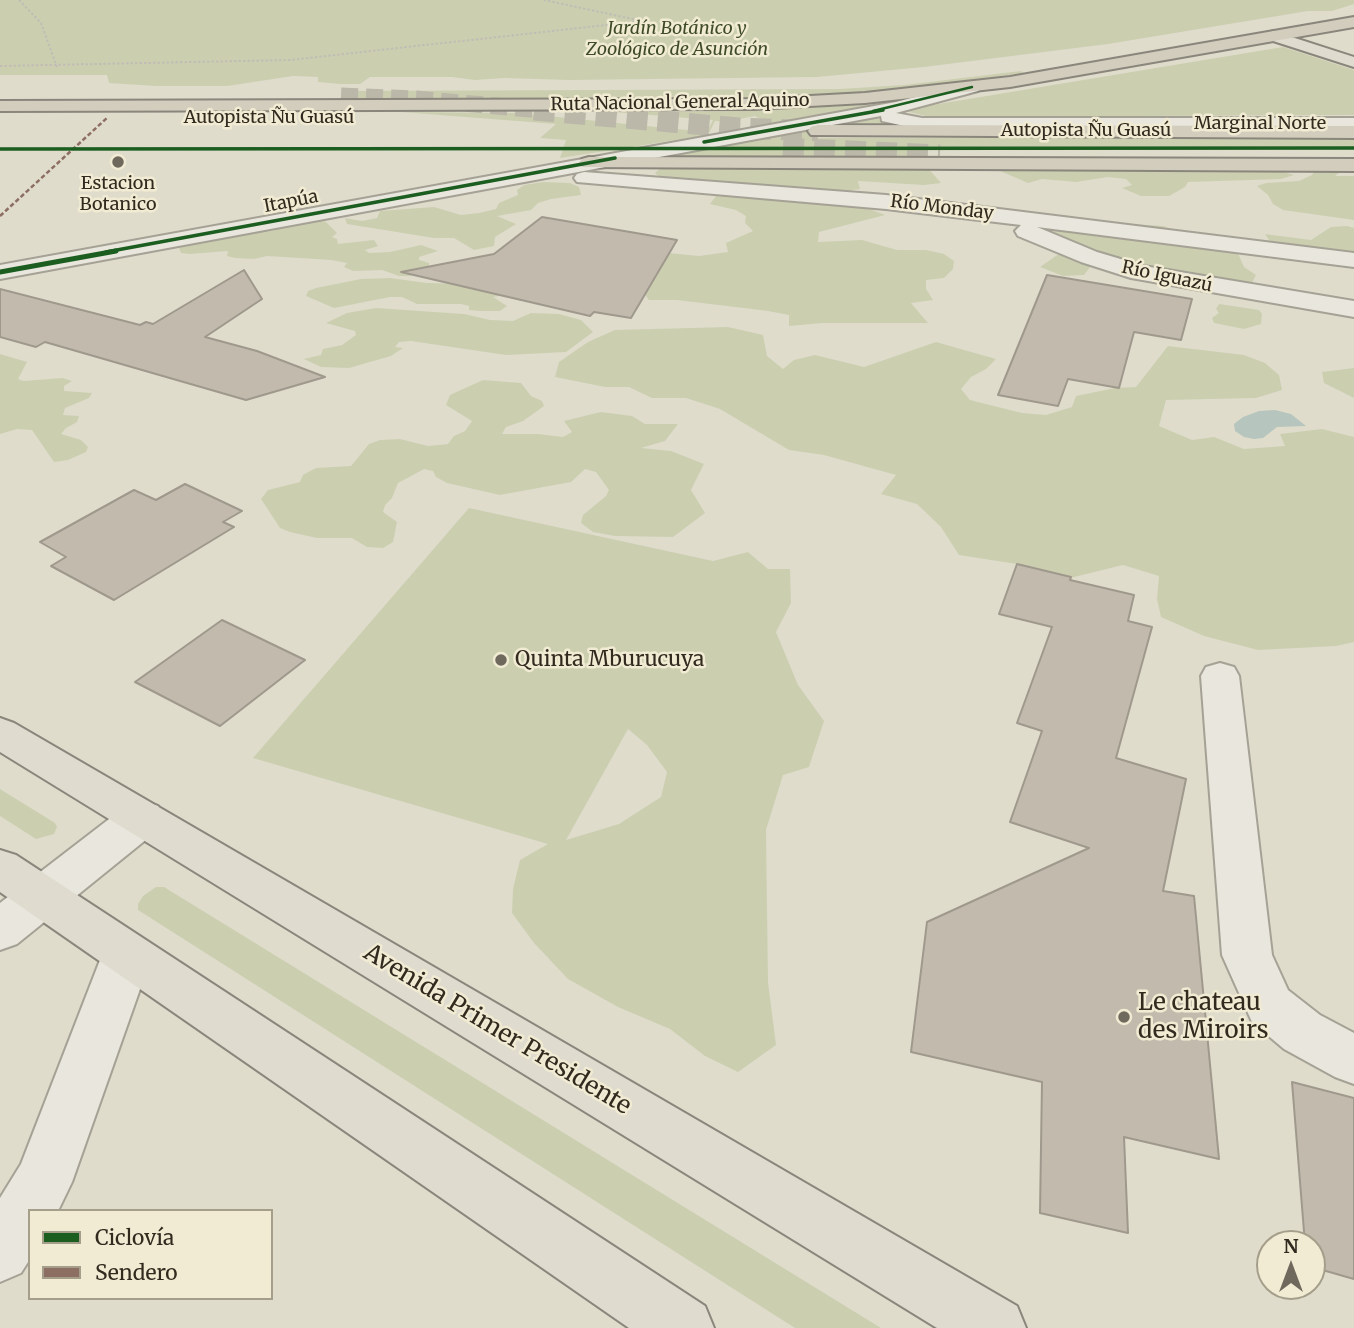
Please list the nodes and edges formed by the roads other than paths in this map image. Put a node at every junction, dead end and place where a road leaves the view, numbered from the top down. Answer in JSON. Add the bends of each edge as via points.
{"nodes":[{"id":1,"x":1354,"y":11,"type":"edge"},
{"id":2,"x":1354,"y":22,"type":"edge"},
{"id":3,"x":1273,"y":36,"type":"junction"},
{"id":4,"x":1354,"y":62,"type":"edge"},
{"id":5,"x":881,"y":78,"type":"dead end"},
{"id":6,"x":972,"y":87,"type":"junction"},
{"id":7,"x":0,"y":96,"type":"edge"},
{"id":8,"x":341,"y":96,"type":"tunnel mouth"},
{"id":9,"x":0,"y":106,"type":"edge"},
{"id":10,"x":897,"y":107,"type":"junction"},
{"id":11,"x":0,"y":116,"type":"edge"},
{"id":12,"x":450,"y":123,"type":"dead end"},
{"id":13,"x":1354,"y":124,"type":"edge"},
{"id":14,"x":818,"y":131,"type":"tunnel mouth"},
{"id":15,"x":1354,"y":132,"type":"edge"},
{"id":16,"x":940,"y":155,"type":"tunnel mouth"},
{"id":17,"x":1354,"y":156,"type":"edge"},
{"id":18,"x":589,"y":163,"type":"junction"},
{"id":19,"x":1354,"y":165,"type":"edge"},
{"id":20,"x":528,"y":174,"type":"junction"},
{"id":21,"x":990,"y":214,"type":"junction"},
{"id":22,"x":1354,"y":260,"type":"edge"},
{"id":23,"x":0,"y":272,"type":"edge"},
{"id":24,"x":1354,"y":309,"type":"edge"},
{"id":25,"x":1220,"y":676,"type":"dead end"},
{"id":26,"x":0,"y":733,"type":"edge"},
{"id":27,"x":142,"y":818,"type":"junction"},
{"id":28,"x":21,"y":883,"type":"edge"},
{"id":29,"x":0,"y":930,"type":"edge"},
{"id":30,"x":127,"y":955,"type":"junction"},
{"id":31,"x":1354,"y":1060,"type":"edge"},
{"id":32,"x":0,"y":1252,"type":"edge"},
{"id":33,"x":683,"y":1328,"type":"edge"},
{"id":34,"x":995,"y":1328,"type":"edge"}],
"edges":[{"from":1,"to":5,"type":"highway","via":[[1047,61]]},
{"from":2,"to":3,"type":"highway","name":"Ruta Nacional General Aquino"},
{"from":3,"to":4,"type":"main road"},
{"from":3,"to":6,"type":"highway","name":"Ruta Nacional General Aquino"},
{"from":6,"to":9,"type":"highway","name":"Ruta Nacional General Aquino","via":[[755,104]]},
{"from":6,"to":10,"type":"street","name":"Itapúa"},
{"from":7,"to":8,"type":"highway","name":"Autopista Ñu Guasú"},
{"from":10,"to":13,"type":"street","name":"Marginal Norte","via":[[888,111],[889,117],[922,124]]},
{"from":10,"to":18,"type":"street","name":"Itapúa"},
{"from":11,"to":12,"type":"highway","name":"Autopista Ñu Guasú","via":[[323,117]]},
{"from":14,"to":15,"type":"highway","name":"Autopista Ñu Guasú"},
{"from":16,"to":17,"type":"highway","name":"Autopista Ñu Guasú"},
{"from":18,"to":19,"type":"highway"},
{"from":18,"to":20,"type":"street","name":"Itapúa"},
{"from":20,"to":21,"type":"street","name":"Río Monday"},
{"from":20,"to":23,"type":"street","name":"Itapúa","via":[[436,197]]},
{"from":21,"to":22,"type":"street","name":"Río Monday"},
{"from":21,"to":24,"type":"street","name":"Río Iguazú","via":[[1089,257],[1140,273]]},
{"from":25,"to":31,"type":"street","via":[[1247,955],[1270,1006],[1302,1032]]},
{"from":26,"to":27,"type":"main road","name":"Avenida Primer Presidente"},
{"from":27,"to":28,"type":"street"},
{"from":27,"to":34,"type":"main road","name":"Avenida Primer Presidente"},
{"from":28,"to":29,"type":"street"},
{"from":28,"to":30,"type":"main road"},
{"from":30,"to":32,"type":"street","via":[[43,1182]]},
{"from":30,"to":33,"type":"main road"}]}
